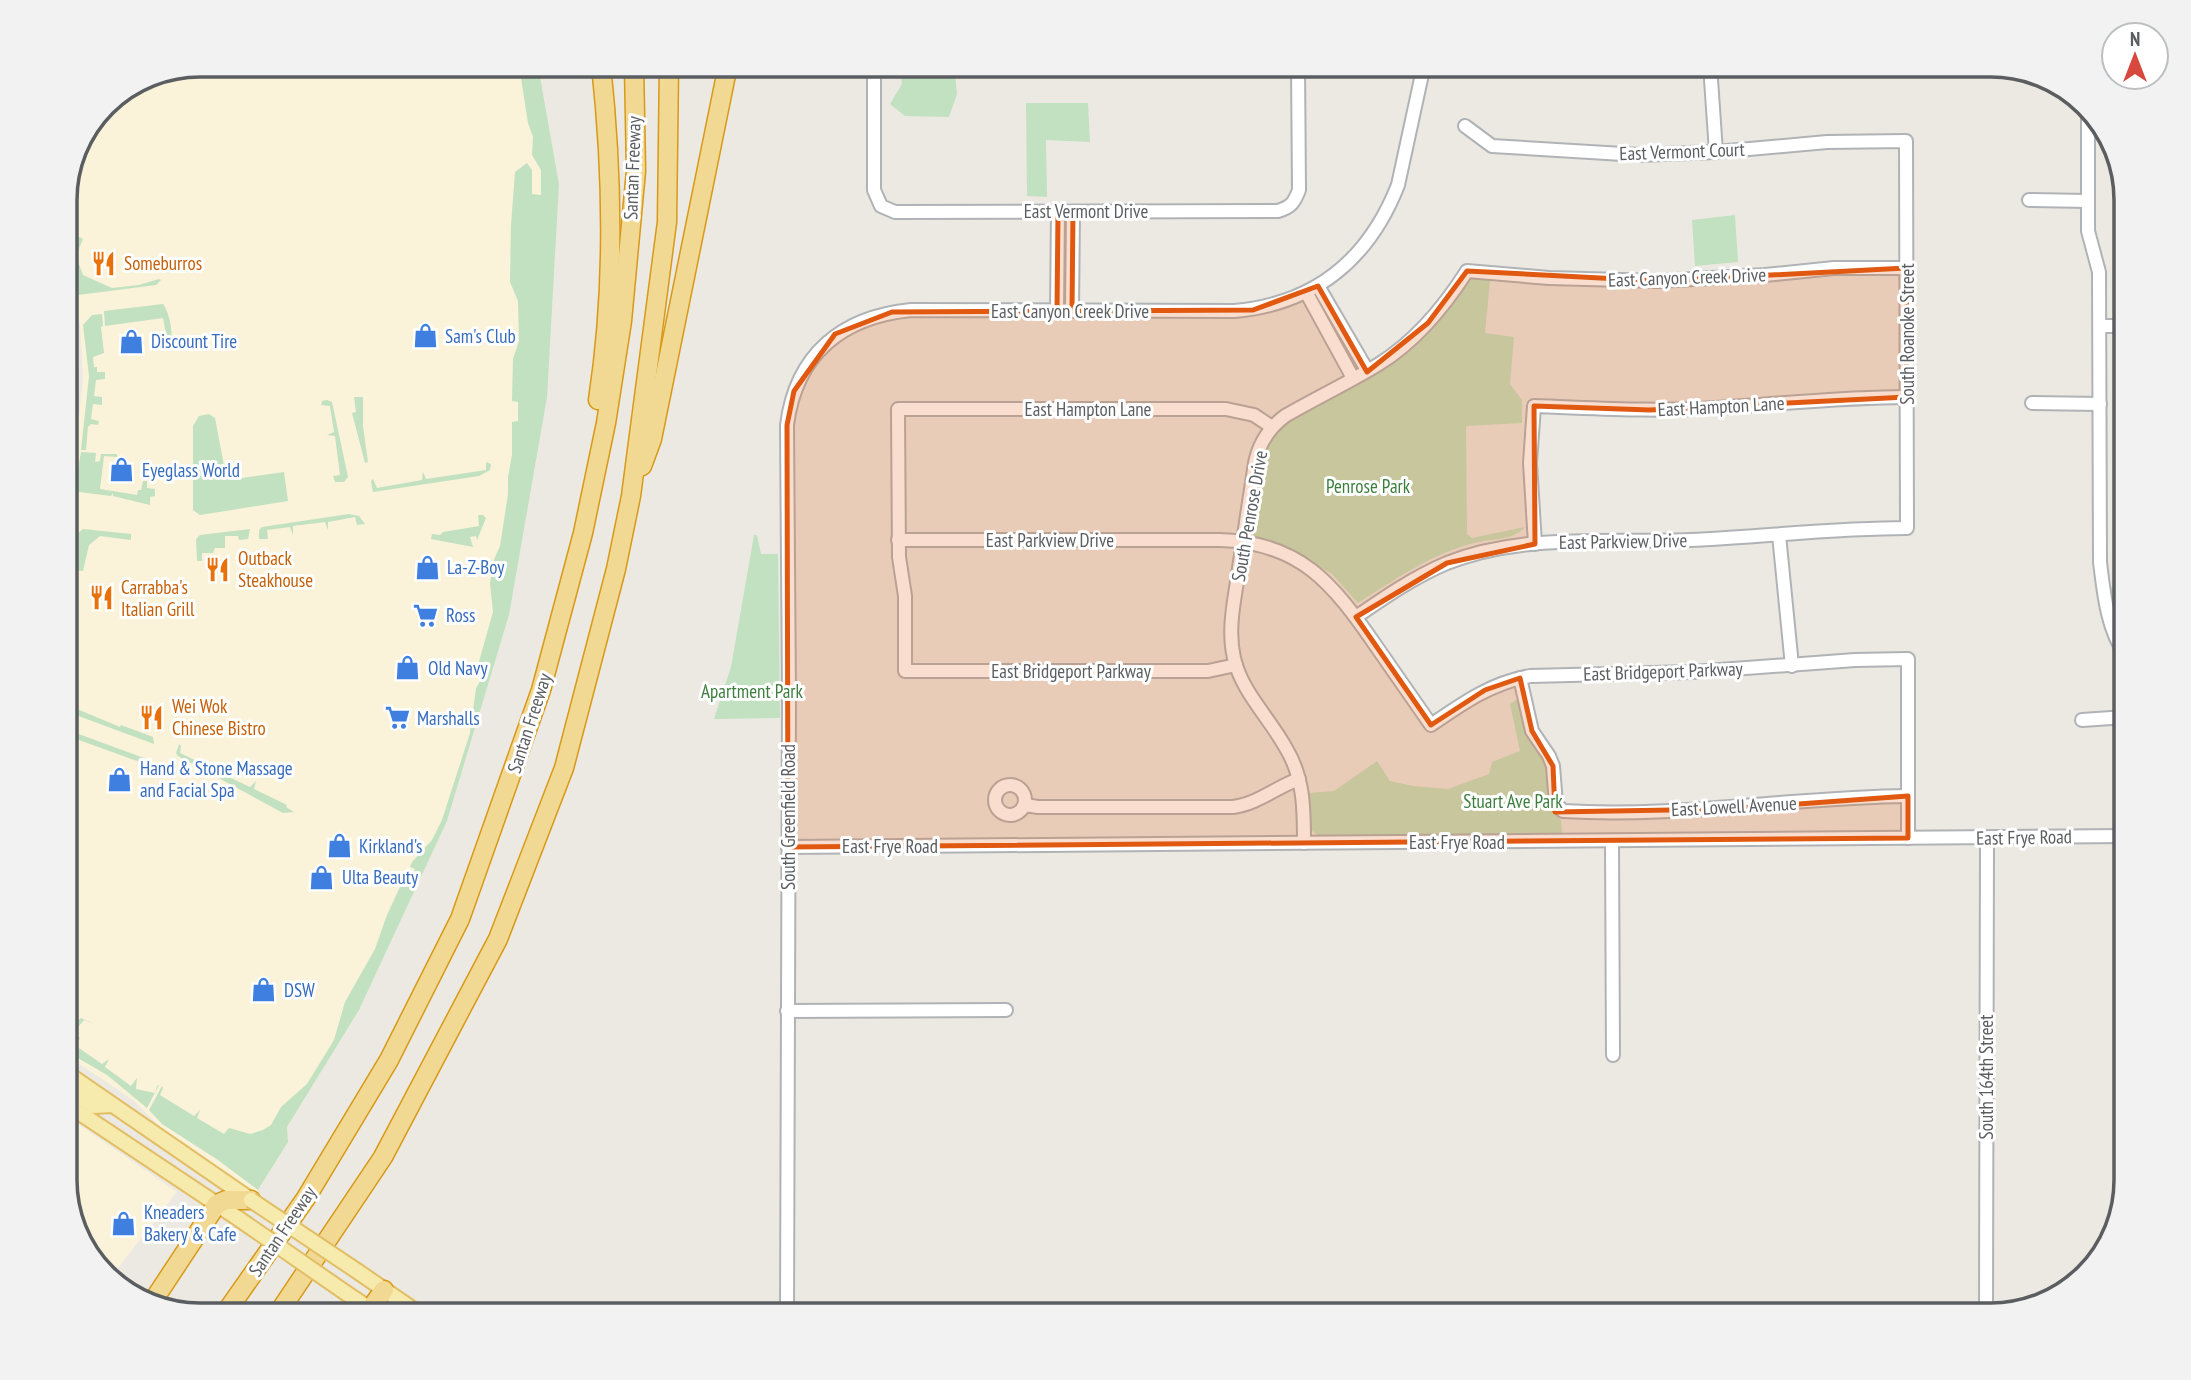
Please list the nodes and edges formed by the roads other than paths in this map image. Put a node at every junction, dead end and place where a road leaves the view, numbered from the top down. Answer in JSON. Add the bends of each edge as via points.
{"nodes":[{"id":1,"x":602,"y":77,"type":"edge"},
{"id":2,"x":634,"y":77,"type":"edge"},
{"id":3,"x":669,"y":77,"type":"edge"},
{"id":4,"x":726,"y":77,"type":"edge"},
{"id":5,"x":874,"y":77,"type":"edge"},
{"id":6,"x":1298,"y":77,"type":"edge"},
{"id":7,"x":1421,"y":77,"type":"edge"},
{"id":8,"x":1711,"y":77,"type":"edge"},
{"id":9,"x":1465,"y":126,"type":"dead end"},
{"id":10,"x":2088,"y":126,"type":"edge"},
{"id":11,"x":1906,"y":141,"type":"joint"},
{"id":12,"x":1716,"y":152,"type":"junction"},
{"id":13,"x":2029,"y":200,"type":"dead end"},
{"id":14,"x":2088,"y":201,"type":"junction"},
{"id":15,"x":1058,"y":212,"type":"junction"},
{"id":16,"x":1073,"y":212,"type":"junction"},
{"id":17,"x":1906,"y":268,"type":"junction"},
{"id":18,"x":1467,"y":271,"type":"joint"},
{"id":19,"x":1312,"y":289,"type":"junction"},
{"id":20,"x":1057,"y":311,"type":"junction"},
{"id":21,"x":1072,"y":311,"type":"junction"},
{"id":22,"x":2100,"y":326,"type":"junction"},
{"id":23,"x":2114,"y":326,"type":"edge"},
{"id":24,"x":835,"y":334,"type":"joint"},
{"id":25,"x":1367,"y":370,"type":"junction"},
{"id":26,"x":1353,"y":378,"type":"junction"},
{"id":27,"x":1907,"y":397,"type":"junction"},
{"id":28,"x":2032,"y":403,"type":"dead end"},
{"id":29,"x":2100,"y":404,"type":"junction"},
{"id":30,"x":1272,"y":427,"type":"junction"},
{"id":31,"x":631,"y":496,"type":"junction"},
{"id":32,"x":1907,"y":528,"type":"joint"},
{"id":33,"x":583,"y":533,"type":"junction"},
{"id":34,"x":1779,"y":535,"type":"junction"},
{"id":35,"x":898,"y":540,"type":"junction"},
{"id":36,"x":1243,"y":542,"type":"junction"},
{"id":37,"x":1535,"y":544,"type":"junction"},
{"id":38,"x":1356,"y":617,"type":"junction"},
{"id":39,"x":2114,"y":631,"type":"edge"},
{"id":40,"x":1236,"y":665,"type":"junction"},
{"id":41,"x":1792,"y":666,"type":"junction"},
{"id":42,"x":1520,"y":678,"type":"junction"},
{"id":43,"x":2114,"y":718,"type":"edge"},
{"id":44,"x":2082,"y":720,"type":"dead end"},
{"id":45,"x":1431,"y":725,"type":"joint"},
{"id":46,"x":1299,"y":779,"type":"junction"},
{"id":47,"x":1908,"y":796,"type":"junction"},
{"id":48,"x":1024,"y":805,"type":"dead end"},
{"id":49,"x":2114,"y":836,"type":"edge"},
{"id":50,"x":1908,"y":838,"type":"junction"},
{"id":51,"x":1987,"y":838,"type":"junction"},
{"id":52,"x":1612,"y":841,"type":"junction"},
{"id":53,"x":1304,"y":843,"type":"junction"},
{"id":54,"x":789,"y":847,"type":"junction"},
{"id":55,"x":1006,"y":1010,"type":"dead end"},
{"id":56,"x":787,"y":1011,"type":"junction"},
{"id":57,"x":1613,"y":1055,"type":"dead end"},
{"id":58,"x":77,"y":1080,"type":"edge"},
{"id":59,"x":77,"y":1094,"type":"edge"},
{"id":60,"x":112,"y":1105,"type":"junction"},
{"id":61,"x":77,"y":1111,"type":"edge"},
{"id":62,"x":251,"y":1200,"type":"junction"},
{"id":63,"x":217,"y":1204,"type":"junction"},
{"id":64,"x":384,"y":1290,"type":"junction"},
{"id":65,"x":157,"y":1295,"type":"edge"},
{"id":66,"x":232,"y":1303,"type":"edge"},
{"id":67,"x":284,"y":1303,"type":"edge"},
{"id":68,"x":359,"y":1303,"type":"edge"},
{"id":69,"x":377,"y":1303,"type":"edge"},
{"id":70,"x":403,"y":1303,"type":"edge"},
{"id":71,"x":787,"y":1303,"type":"edge"},
{"id":72,"x":1986,"y":1303,"type":"edge"}],
"edges":[{"from":1,"to":33,"type":"highway","via":[[611,223],[607,313]]},
{"from":2,"to":33,"type":"highway","name":"Santan Freeway","via":[[636,172],[622,321]]},
{"from":3,"to":31,"type":"highway","name":"Santan Freeway","via":[[667,222]]},
{"from":4,"to":31,"type":"highway","via":[[652,439]]},
{"from":5,"to":15,"type":"street","name":"East Vermont Drive","via":[[874,191],[885,209]]},
{"from":6,"to":16,"type":"street","name":"East Vermont Drive","via":[[1299,190],[1288,208]]},
{"from":7,"to":19,"type":"street","name":"East Canyon Creek Drive","via":[[1392,201],[1364,247]]},
{"from":8,"to":12,"type":"street"},
{"from":9,"to":12,"type":"street","name":"East Vermont Court","via":[[1492,146],[1639,155]]},
{"from":10,"to":14,"type":"street"},
{"from":11,"to":12,"type":"street","name":"East Vermont Court","via":[[1827,142]]},
{"from":11,"to":17,"type":"street","name":"South Roanoke Street"},
{"from":13,"to":14,"type":"street"},
{"from":14,"to":22,"type":"street","via":[[2088,231],[2099,272]]},
{"from":15,"to":16,"type":"street","name":"East Vermont Drive"},
{"from":15,"to":20,"type":"street"},
{"from":16,"to":21,"type":"street"},
{"from":17,"to":18,"type":"street","name":"East Canyon Creek Drive","via":[[1834,268],[1658,281]]},
{"from":17,"to":27,"type":"street","name":"South Roanoke Street"},
{"from":18,"to":25,"type":"street","name":"South Penrose Drive","via":[[1428,323]]},
{"from":19,"to":21,"type":"street","name":"East Canyon Creek Drive","via":[[1253,310]]},
{"from":19,"to":25,"type":"street"},
{"from":19,"to":26,"type":"street"},
{"from":20,"to":21,"type":"street","name":"East Canyon Creek Drive"},
{"from":20,"to":24,"type":"street","name":"East Canyon Creek Drive","via":[[911,310],[876,315]]},
{"from":22,"to":23,"type":"street"},
{"from":22,"to":29,"type":"street"},
{"from":24,"to":54,"type":"street","name":"South Greenfield Road","via":[[800,380],[789,405],[787,425]]},
{"from":25,"to":26,"type":"street","name":"South Penrose Drive"},
{"from":26,"to":30,"type":"street","name":"South Penrose Drive"},
{"from":27,"to":32,"type":"street","name":"South Roanoke Street"},
{"from":27,"to":37,"type":"street","name":"East Hampton Lane","via":[[1650,410],[1534,407],[1530,463]]},
{"from":28,"to":29,"type":"street"},
{"from":29,"to":39,"type":"street","via":[[2101,573]]},
{"from":30,"to":35,"type":"street","name":"East Hampton Lane","via":[[1254,415],[1226,409],[898,410]]},
{"from":30,"to":36,"type":"street","name":"South Penrose Drive","via":[[1256,457]]},
{"from":31,"to":67,"type":"highway","name":"Santan Freeway","via":[[564,768],[498,939],[383,1157]]},
{"from":32,"to":34,"type":"street","name":"East Parkview Drive"},
{"from":33,"to":66,"type":"highway","name":"Santan Freeway","via":[[541,690],[460,919],[389,1060],[306,1198]]},
{"from":34,"to":37,"type":"street","name":"East Parkview Drive"},
{"from":34,"to":41,"type":"street"},
{"from":35,"to":36,"type":"street","name":"East Parkview Drive"},
{"from":35,"to":40,"type":"street","name":"East Bridgeport Parkway","via":[[905,596],[905,671],[1208,671]]},
{"from":36,"to":38,"type":"street","name":"East Parkview Drive","via":[[1303,564],[1333,588]]},
{"from":36,"to":40,"type":"street","name":"South Penrose Drive","via":[[1231,623]]},
{"from":37,"to":38,"type":"street","name":"East Parkview Drive","via":[[1490,550],[1447,563]]},
{"from":38,"to":45,"type":"street","name":"East Parkview Drive"},
{"from":40,"to":46,"type":"street","name":"South Penrose Drive","via":[[1286,747]]},
{"from":41,"to":42,"type":"street","name":"East Bridgeport Parkway"},
{"from":41,"to":47,"type":"street","name":"East Bridgeport Parkway","via":[[1908,659]]},
{"from":42,"to":45,"type":"street","name":"East Bridgeport Parkway","via":[[1485,690]]},
{"from":42,"to":47,"type":"street","name":"East Lowell Avenue","via":[[1532,732],[1552,763],[1555,802],[1560,810],[1715,809]]},
{"from":43,"to":44,"type":"street"},
{"from":46,"to":48,"type":"street","via":[[1255,802],[1233,807]]},
{"from":46,"to":53,"type":"street","name":"South Penrose Drive"},
{"from":47,"to":50,"type":"street"},
{"from":49,"to":51,"type":"street","name":"East Frye Road"},
{"from":50,"to":51,"type":"street","name":"East Frye Road"},
{"from":50,"to":52,"type":"street","name":"East Frye Road"},
{"from":51,"to":72,"type":"street","name":"South 164th Street"},
{"from":52,"to":53,"type":"street","name":"East Frye Road"},
{"from":52,"to":57,"type":"street"},
{"from":53,"to":54,"type":"street","name":"East Frye Road"},
{"from":54,"to":56,"type":"street","name":"South Greenfield Road"},
{"from":55,"to":56,"type":"street"},
{"from":56,"to":71,"type":"street","name":"South Greenfield Road"},
{"from":58,"to":60,"type":"main road"},
{"from":59,"to":60,"type":"main road","via":[[94,1106]]},
{"from":60,"to":62,"type":"main road"},
{"from":61,"to":63,"type":"main road"},
{"from":62,"to":63,"type":"highway"},
{"from":62,"to":64,"type":"main road","bridge":true},
{"from":63,"to":65,"type":"highway"},
{"from":63,"to":68,"type":"main road","bridge":true},
{"from":64,"to":69,"type":"highway"},
{"from":64,"to":70,"type":"main road"}]}
